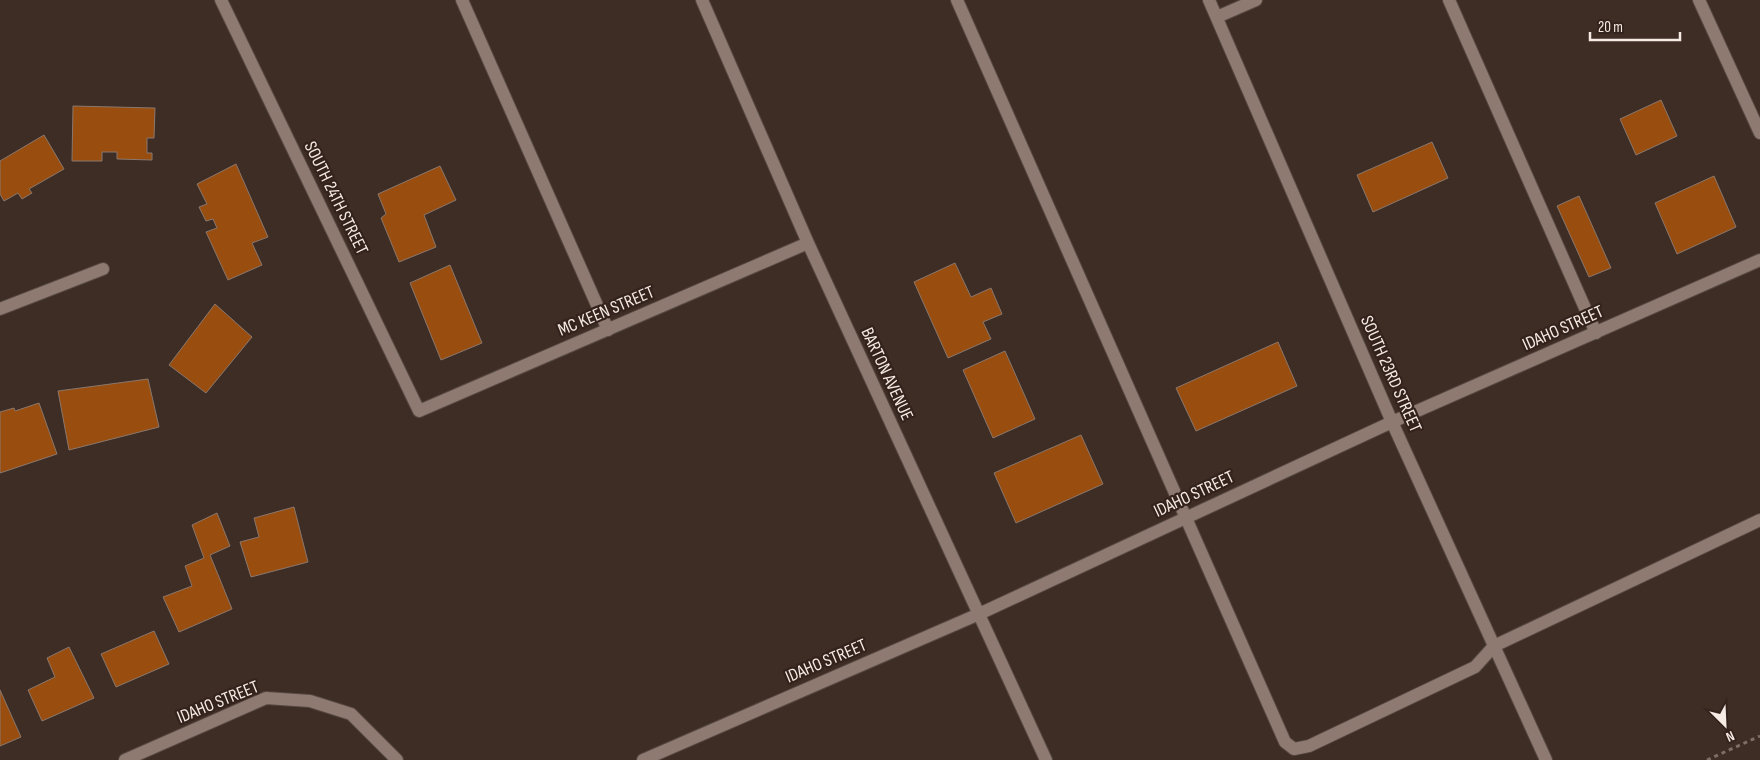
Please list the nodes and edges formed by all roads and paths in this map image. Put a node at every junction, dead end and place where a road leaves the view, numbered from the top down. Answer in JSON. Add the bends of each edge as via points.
{"nodes":[{"id":1,"x":222,"y":0,"type":"edge"},
{"id":2,"x":462,"y":0,"type":"edge"},
{"id":3,"x":702,"y":0,"type":"edge"},
{"id":4,"x":957,"y":0,"type":"edge"},
{"id":5,"x":1209,"y":0,"type":"edge"},
{"id":6,"x":1256,"y":0,"type":"edge"},
{"id":7,"x":1449,"y":0,"type":"edge"},
{"id":8,"x":1699,"y":0,"type":"edge"},
{"id":9,"x":1218,"y":17,"type":"junction"},
{"id":10,"x":1760,"y":133,"type":"edge"},
{"id":11,"x":808,"y":243,"type":"junction"},
{"id":12,"x":1760,"y":260,"type":"edge"},
{"id":13,"x":103,"y":268,"type":"dead end"},
{"id":14,"x":0,"y":309,"type":"edge"},
{"id":15,"x":608,"y":330,"type":"junction"},
{"id":16,"x":1596,"y":333,"type":"junction"},
{"id":17,"x":419,"y":412,"type":"joint"},
{"id":18,"x":1392,"y":422,"type":"junction"},
{"id":19,"x":1187,"y":517,"type":"junction"},
{"id":20,"x":1760,"y":520,"type":"edge"},
{"id":21,"x":979,"y":614,"type":"junction"},
{"id":22,"x":1494,"y":646,"type":"junction"},
{"id":23,"x":1760,"y":736,"type":"edge"},
{"id":24,"x":125,"y":760,"type":"edge"},
{"id":25,"x":397,"y":760,"type":"edge"},
{"id":26,"x":643,"y":760,"type":"edge"},
{"id":27,"x":1046,"y":760,"type":"edge"},
{"id":28,"x":1546,"y":760,"type":"edge"},
{"id":29,"x":1707,"y":760,"type":"edge"}],
"edges":[{"from":1,"to":17,"type":"street","name":"SOUTH 24TH STREET"},
{"from":2,"to":15,"type":"street"},
{"from":3,"to":11,"type":"street","name":"BARTON AVENUE"},
{"from":4,"to":19,"type":"street"},
{"from":5,"to":9,"type":"street","name":"SOUTH 23RD STREET"},
{"from":6,"to":9,"type":"street"},
{"from":7,"to":16,"type":"street"},
{"from":8,"to":10,"type":"street"},
{"from":9,"to":18,"type":"street","name":"SOUTH 23RD STREET"},
{"from":11,"to":15,"type":"street","name":"MC KEEN STREET"},
{"from":11,"to":21,"type":"street","name":"BARTON AVENUE"},
{"from":12,"to":16,"type":"street","name":"IDAHO STREET"},
{"from":13,"to":14,"type":"street"},
{"from":15,"to":17,"type":"street","name":"MC KEEN STREET"},
{"from":16,"to":18,"type":"street","name":"IDAHO STREET"},
{"from":18,"to":19,"type":"street","name":"IDAHO STREET"},
{"from":18,"to":22,"type":"street","name":"SOUTH 23RD STREET"},
{"from":19,"to":21,"type":"street","name":"IDAHO STREET"},
{"from":19,"to":22,"type":"street","via":[[1285,742],[1294,749],[1309,746],[1475,667]]},
{"from":20,"to":22,"type":"street"},
{"from":21,"to":26,"type":"street","name":"IDAHO STREET"},
{"from":21,"to":27,"type":"street","name":"BARTON AVENUE"},
{"from":22,"to":28,"type":"street","name":"SOUTH 23RD STREET"},
{"from":23,"to":29,"type":"path"},
{"from":24,"to":25,"type":"street","name":"IDAHO STREET","via":[[266,698],[310,701],[352,714]]}]}
